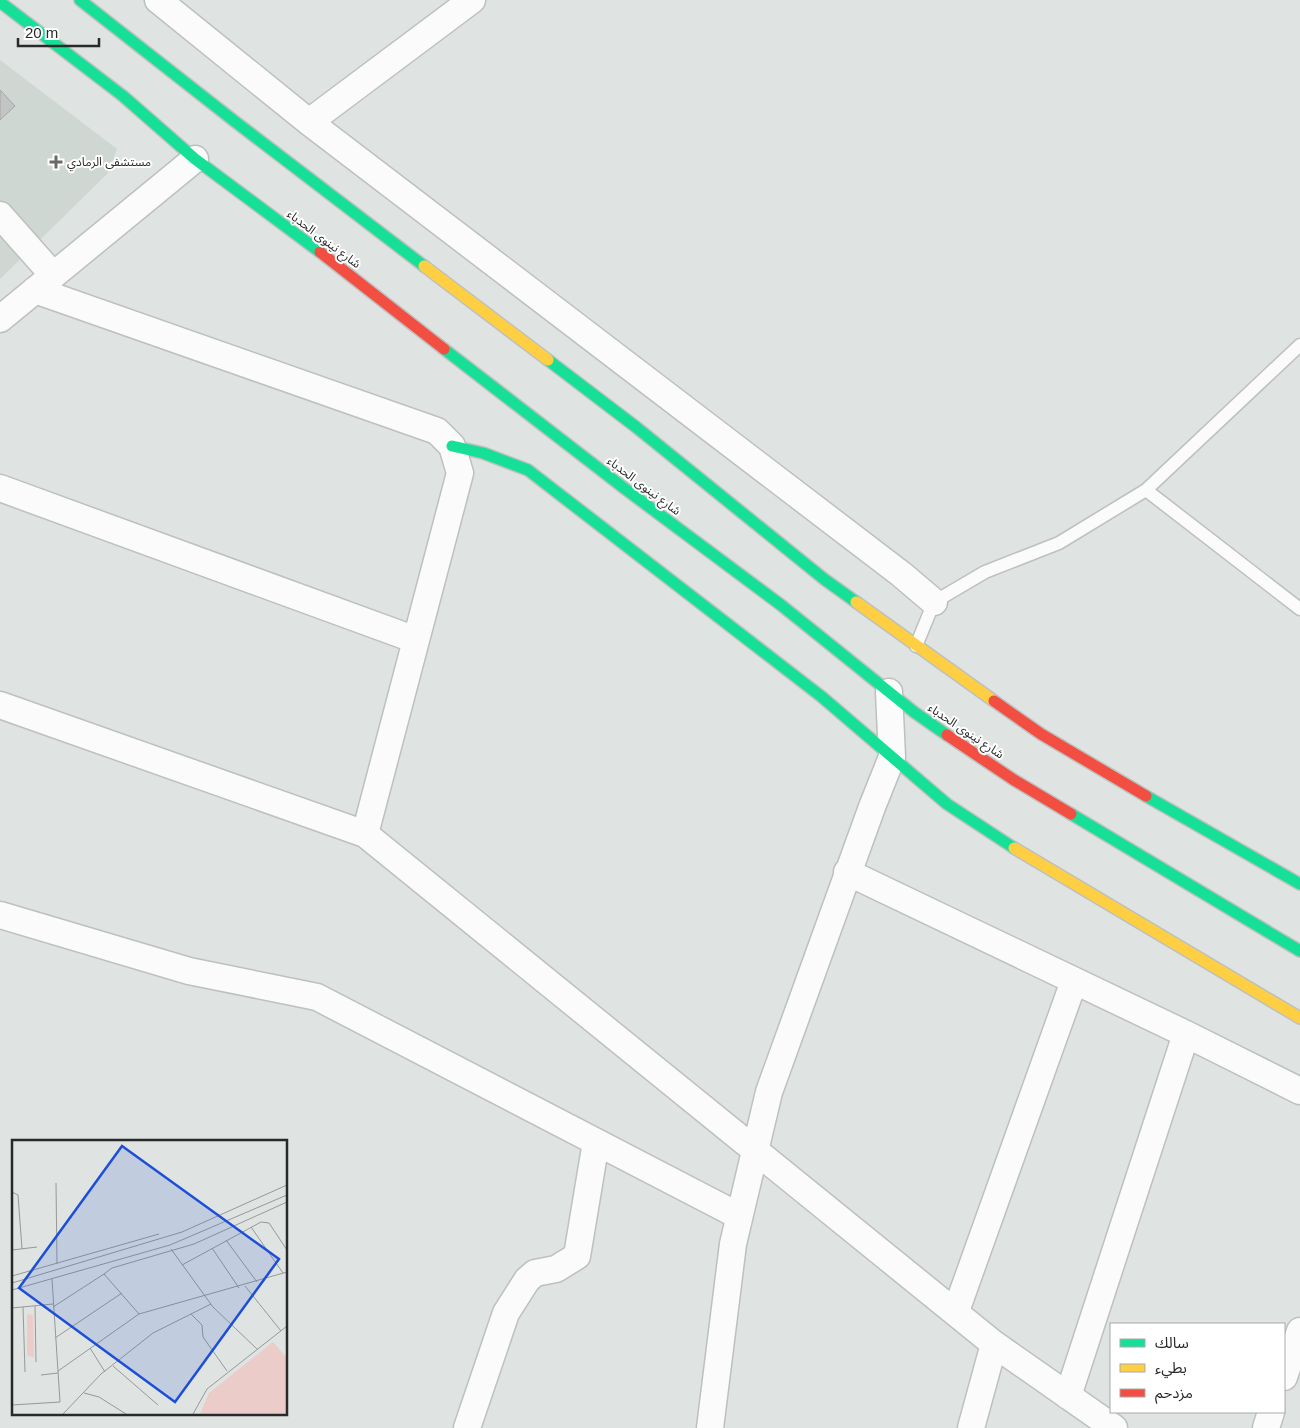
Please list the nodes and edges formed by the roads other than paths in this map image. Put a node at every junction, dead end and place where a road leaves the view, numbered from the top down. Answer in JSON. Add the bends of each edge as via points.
{"nodes":[{"id":1,"x":80,"y":0,"type":"edge"},
{"id":2,"x":158,"y":0,"type":"edge"},
{"id":3,"x":472,"y":0,"type":"edge"},
{"id":4,"x":0,"y":2,"type":"edge"},
{"id":5,"x":309,"y":122,"type":"junction"},
{"id":6,"x":195,"y":159,"type":"junction"},
{"id":7,"x":0,"y":215,"type":"edge"},
{"id":8,"x":44,"y":282,"type":"junction"},
{"id":9,"x":0,"y":319,"type":"edge"},
{"id":10,"x":1300,"y":345,"type":"edge"},
{"id":11,"x":452,"y":446,"type":"junction"},
{"id":12,"x":0,"y":488,"type":"edge"},
{"id":13,"x":1146,"y":490,"type":"junction"},
{"id":14,"x":934,"y":602,"type":"junction"},
{"id":15,"x":1300,"y":610,"type":"edge"},
{"id":16,"x":416,"y":640,"type":"junction"},
{"id":17,"x":916,"y":646,"type":"junction"},
{"id":18,"x":889,"y":692,"type":"junction"},
{"id":19,"x":0,"y":705,"type":"edge"},
{"id":20,"x":892,"y":757,"type":"junction"},
{"id":21,"x":365,"y":834,"type":"junction"},
{"id":22,"x":847,"y":872,"type":"junction"},
{"id":23,"x":1300,"y":884,"type":"edge"},
{"id":24,"x":0,"y":915,"type":"edge"},
{"id":25,"x":1300,"y":951,"type":"edge"},
{"id":26,"x":1074,"y":981,"type":"junction"},
{"id":27,"x":1300,"y":1018,"type":"edge"},
{"id":28,"x":1186,"y":1034,"type":"junction"},
{"id":29,"x":1300,"y":1091,"type":"edge"},
{"id":30,"x":596,"y":1142,"type":"junction"},
{"id":31,"x":755,"y":1151,"type":"junction"},
{"id":32,"x":739,"y":1216,"type":"junction"},
{"id":33,"x":956,"y":1311,"type":"junction"},
{"id":34,"x":1300,"y":1330,"type":"edge"},
{"id":35,"x":994,"y":1344,"type":"junction"},
{"id":36,"x":1285,"y":1374,"type":"edge"},
{"id":37,"x":1068,"y":1396,"type":"junction"},
{"id":38,"x":1271,"y":1413,"type":"edge"},
{"id":39,"x":468,"y":1428,"type":"edge"},
{"id":40,"x":710,"y":1428,"type":"edge"},
{"id":41,"x":971,"y":1428,"type":"edge"},
{"id":42,"x":1114,"y":1428,"type":"edge"},
{"id":43,"x":1266,"y":1428,"type":"edge"}],
"edges":[{"from":1,"to":17,"type":"main road","via":[[636,427],[824,579]]},
{"from":2,"to":5,"type":"street"},
{"from":3,"to":5,"type":"street"},
{"from":4,"to":6,"type":"main road","name":"شارع نينوى الحدباء","via":[[122,96]]},
{"from":5,"to":14,"type":"street"},
{"from":6,"to":8,"type":"street"},
{"from":6,"to":18,"type":"main road","name":"شارع نينوى الحدباء"},
{"from":7,"to":8,"type":"street"},
{"from":8,"to":9,"type":"street"},
{"from":8,"to":11,"type":"street","via":[[437,431]]},
{"from":10,"to":13,"type":"lane"},
{"from":11,"to":16,"type":"street","via":[[460,473]]},
{"from":11,"to":20,"type":"main road","via":[[484,453],[528,470],[822,697]]},
{"from":12,"to":16,"type":"street"},
{"from":13,"to":14,"type":"lane","via":[[1059,543],[985,572]]},
{"from":13,"to":15,"type":"lane"},
{"from":14,"to":17,"type":"lane"},
{"from":16,"to":21,"type":"street"},
{"from":17,"to":23,"type":"main road","via":[[1041,734]]},
{"from":18,"to":20,"type":"street"},
{"from":18,"to":25,"type":"main road","name":"شارع نينوى الحدباء","via":[[1014,780]]},
{"from":19,"to":21,"type":"street"},
{"from":20,"to":22,"type":"street"},
{"from":20,"to":27,"type":"main road","via":[[947,804],[1025,856]]},
{"from":21,"to":31,"type":"street"},
{"from":22,"to":26,"type":"street"},
{"from":22,"to":31,"type":"street","via":[[769,1092]]},
{"from":24,"to":30,"type":"street","via":[[189,971],[316,997]]},
{"from":26,"to":28,"type":"street"},
{"from":26,"to":33,"type":"street"},
{"from":28,"to":29,"type":"street"},
{"from":28,"to":37,"type":"street"},
{"from":30,"to":32,"type":"street"},
{"from":30,"to":39,"type":"street","via":[[577,1256],[556,1269],[527,1280],[516,1297],[506,1313]]},
{"from":31,"to":32,"type":"street"},
{"from":31,"to":33,"type":"street"},
{"from":32,"to":40,"type":"street"},
{"from":33,"to":35,"type":"street"},
{"from":34,"to":36,"type":"street"},
{"from":35,"to":37,"type":"street"},
{"from":35,"to":41,"type":"street"},
{"from":37,"to":42,"type":"street"},
{"from":38,"to":43,"type":"street"}]}
